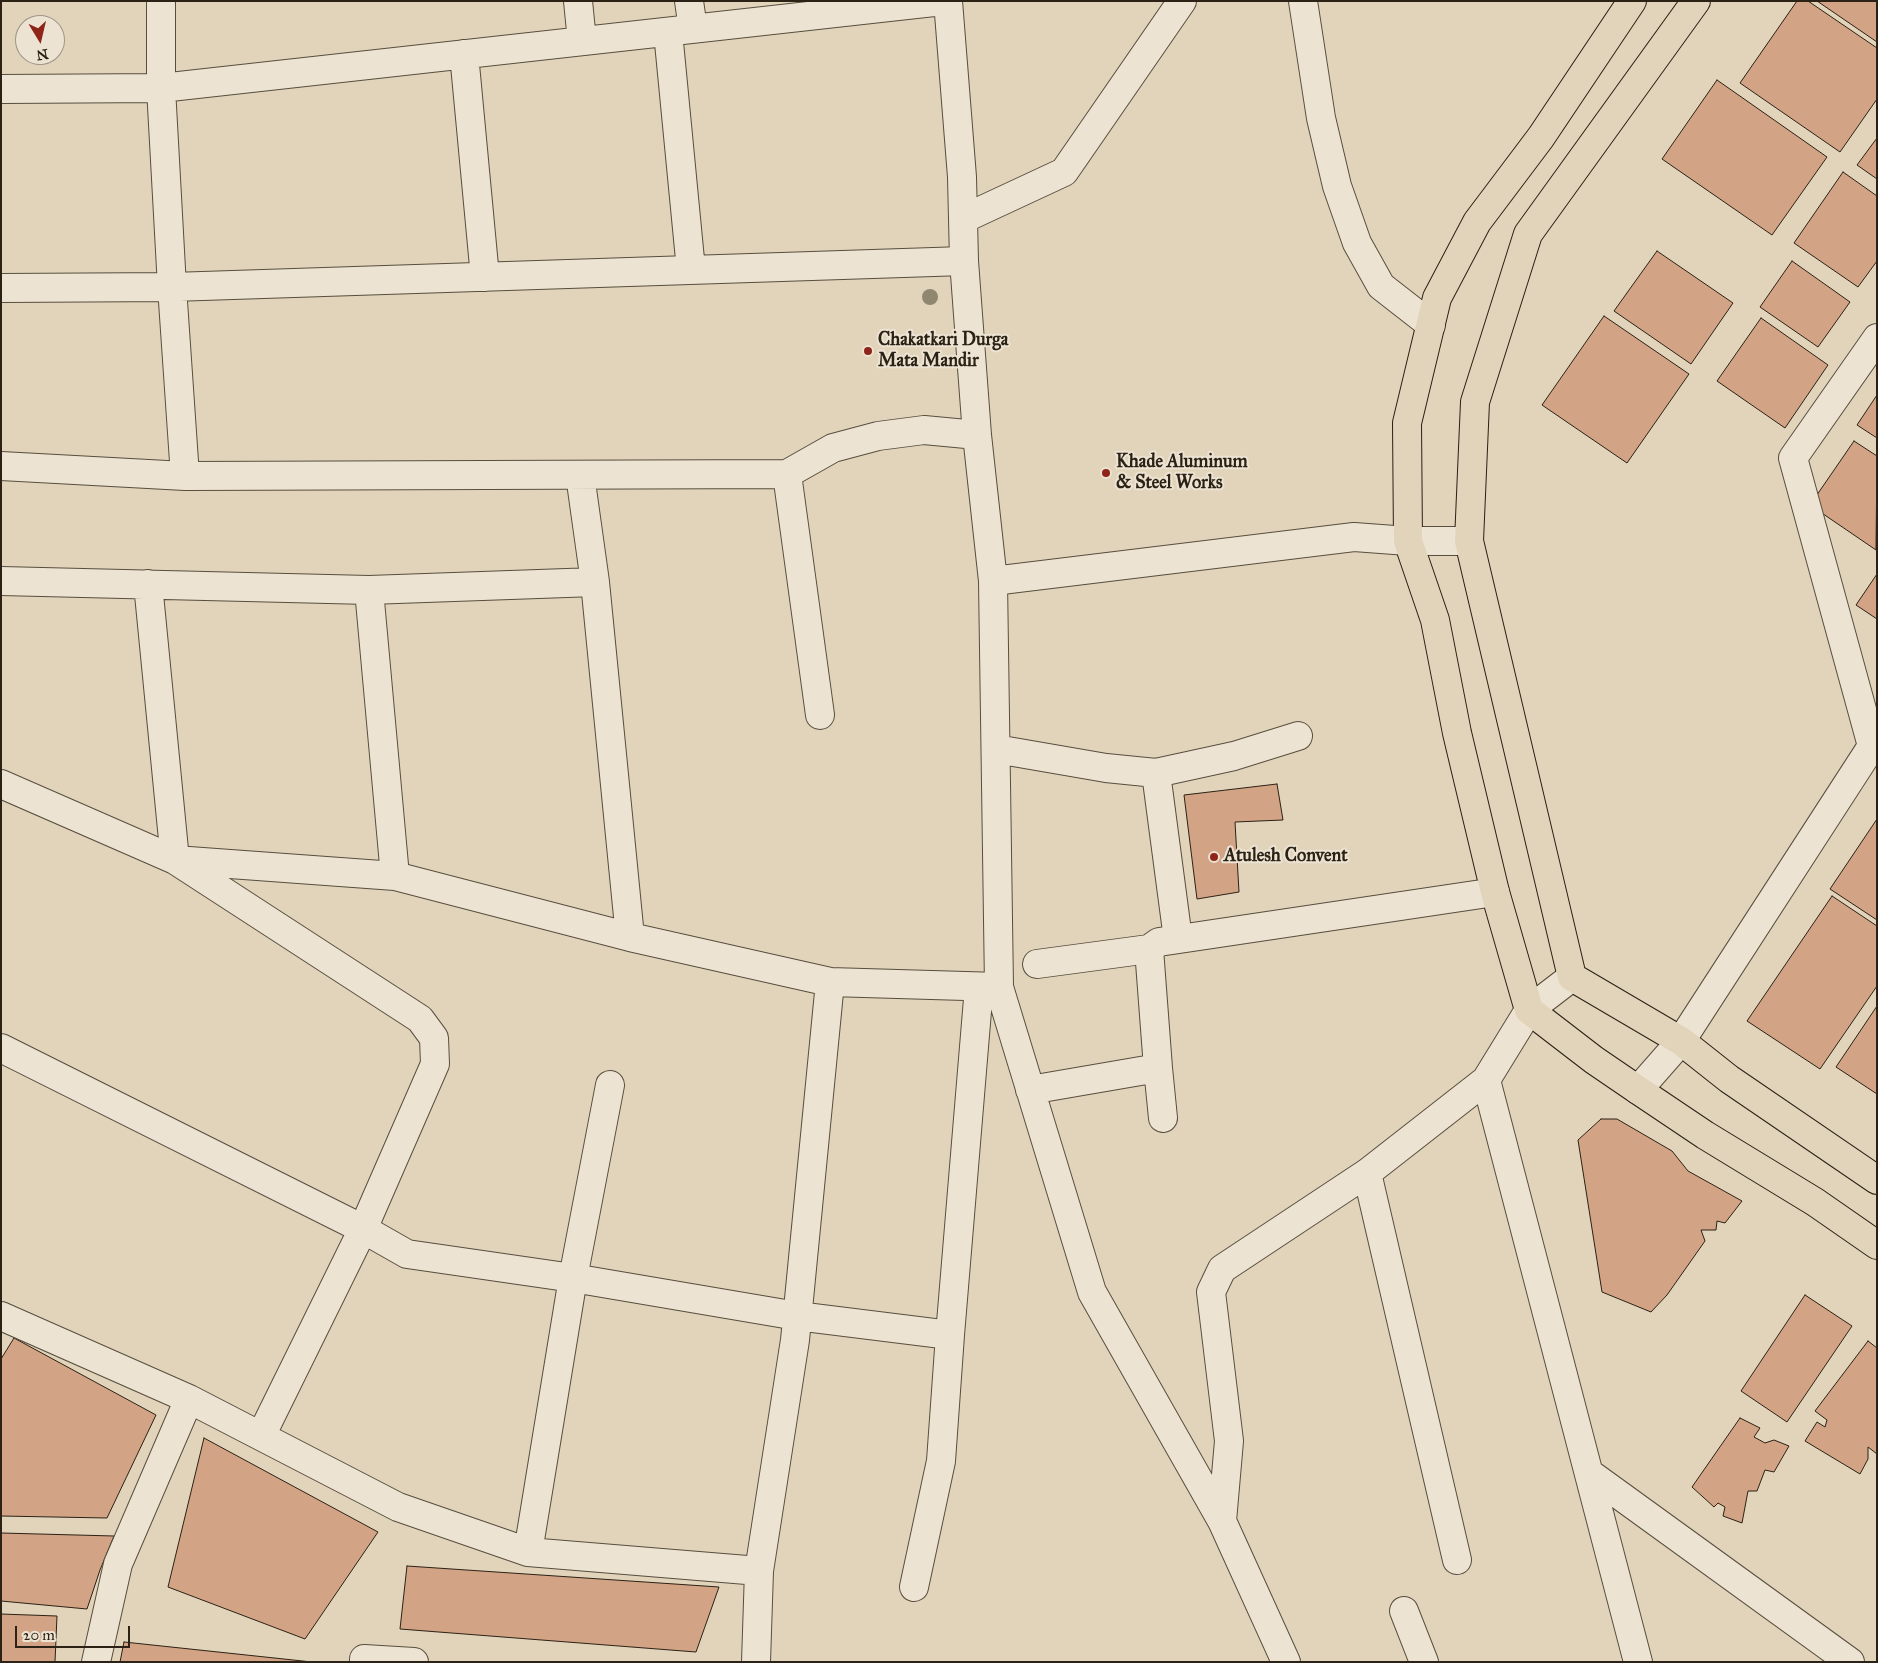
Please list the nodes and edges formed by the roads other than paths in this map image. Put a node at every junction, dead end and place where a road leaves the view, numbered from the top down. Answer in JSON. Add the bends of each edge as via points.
{"nodes":[{"id":1,"x":161,"y":1,"type":"edge"},
{"id":2,"x":578,"y":1,"type":"edge"},
{"id":3,"x":689,"y":1,"type":"edge"},
{"id":4,"x":943,"y":1,"type":"edge"},
{"id":5,"x":948,"y":1,"type":"edge"},
{"id":6,"x":1182,"y":1,"type":"edge"},
{"id":7,"x":1303,"y":1,"type":"edge"},
{"id":8,"x":1632,"y":1,"type":"edge"},
{"id":9,"x":1696,"y":1,"type":"edge"},
{"id":10,"x":680,"y":30,"type":"junction"},
{"id":11,"x":582,"y":41,"type":"junction"},
{"id":12,"x":464,"y":54,"type":"junction"},
{"id":13,"x":161,"y":88,"type":"junction"},
{"id":14,"x":1,"y":89,"type":"edge"},
{"id":15,"x":963,"y":219,"type":"junction"},
{"id":16,"x":964,"y":261,"type":"junction"},
{"id":17,"x":691,"y":270,"type":"junction"},
{"id":18,"x":485,"y":277,"type":"junction"},
{"id":19,"x":172,"y":287,"type":"junction"},
{"id":20,"x":1,"y":288,"type":"edge"},
{"id":21,"x":1430,"y":325,"type":"junction"},
{"id":22,"x":1877,"y":338,"type":"edge"},
{"id":23,"x":977,"y":435,"type":"junction"},
{"id":24,"x":1,"y":466,"type":"edge"},
{"id":25,"x":787,"y":474,"type":"junction"},
{"id":26,"x":580,"y":475,"type":"junction"},
{"id":27,"x":185,"y":476,"type":"junction"},
{"id":28,"x":1408,"y":541,"type":"junction"},
{"id":29,"x":1469,"y":541,"type":"junction"},
{"id":30,"x":1,"y":581,"type":"edge"},
{"id":31,"x":993,"y":581,"type":"junction"},
{"id":32,"x":595,"y":582,"type":"junction"},
{"id":33,"x":148,"y":584,"type":"junction"},
{"id":34,"x":369,"y":590,"type":"junction"},
{"id":35,"x":820,"y":715,"type":"dead end"},
{"id":36,"x":1298,"y":736,"type":"dead end"},
{"id":37,"x":1875,"y":745,"type":"edge"},
{"id":38,"x":996,"y":749,"type":"junction"},
{"id":39,"x":1156,"y":773,"type":"junction"},
{"id":40,"x":1,"y":784,"type":"edge"},
{"id":41,"x":175,"y":860,"type":"junction"},
{"id":42,"x":395,"y":876,"type":"junction"},
{"id":43,"x":1495,"y":892,"type":"junction"},
{"id":44,"x":630,"y":937,"type":"junction"},
{"id":45,"x":1178,"y":939,"type":"junction"},
{"id":46,"x":1149,"y":949,"type":"junction"},
{"id":47,"x":1037,"y":964,"type":"dead end"},
{"id":48,"x":1572,"y":977,"type":"junction"},
{"id":49,"x":830,"y":982,"type":"junction"},
{"id":50,"x":989,"y":987,"type":"junction"},
{"id":51,"x":1529,"y":1010,"type":"junction"},
{"id":52,"x":1681,"y":1041,"type":"junction"},
{"id":53,"x":1,"y":1048,"type":"edge"},
{"id":54,"x":1158,"y":1068,"type":"junction"},
{"id":55,"x":1486,"y":1080,"type":"junction"},
{"id":56,"x":610,"y":1085,"type":"dead end"},
{"id":57,"x":1030,"y":1090,"type":"junction"},
{"id":58,"x":1638,"y":1090,"type":"junction"},
{"id":59,"x":1163,"y":1118,"type":"dead end"},
{"id":60,"x":1367,"y":1173,"type":"junction"},
{"id":61,"x":1877,"y":1180,"type":"edge"},
{"id":62,"x":363,"y":1229,"type":"junction"},
{"id":63,"x":1877,"y":1245,"type":"edge"},
{"id":64,"x":573,"y":1278,"type":"junction"},
{"id":65,"x":1,"y":1316,"type":"edge"},
{"id":66,"x":797,"y":1316,"type":"junction"},
{"id":67,"x":950,"y":1335,"type":"junction"},
{"id":68,"x":190,"y":1398,"type":"junction"},
{"id":69,"x":261,"y":1436,"type":"junction"},
{"id":70,"x":1589,"y":1473,"type":"junction"},
{"id":71,"x":1222,"y":1521,"type":"junction"},
{"id":72,"x":528,"y":1552,"type":"junction"},
{"id":73,"x":1457,"y":1560,"type":"dead end"},
{"id":74,"x":759,"y":1571,"type":"junction"},
{"id":75,"x":914,"y":1587,"type":"dead end"},
{"id":76,"x":1404,"y":1611,"type":"dead end"},
{"id":77,"x":96,"y":1662,"type":"edge"},
{"id":78,"x":364,"y":1662,"type":"edge"},
{"id":79,"x":414,"y":1662,"type":"edge"},
{"id":80,"x":756,"y":1662,"type":"edge"},
{"id":81,"x":1286,"y":1662,"type":"edge"},
{"id":82,"x":1424,"y":1662,"type":"edge"},
{"id":83,"x":1638,"y":1662,"type":"edge"},
{"id":84,"x":1850,"y":1662,"type":"edge"}],
"edges":[{"from":1,"to":13,"type":"street"},
{"from":2,"to":11,"type":"street"},
{"from":3,"to":10,"type":"street"},
{"from":4,"to":10,"type":"street"},
{"from":5,"to":15,"type":"street"},
{"from":6,"to":15,"type":"street","via":[[1064,172]]},
{"from":7,"to":21,"type":"street","via":[[1321,118],[1357,243],[1381,286]]},
{"from":8,"to":21,"type":"main road","via":[[1541,137],[1477,222],[1437,298]]},
{"from":9,"to":29,"type":"main road","via":[[1528,234],[1475,402]]},
{"from":10,"to":11,"type":"street"},
{"from":10,"to":17,"type":"street"},
{"from":11,"to":12,"type":"street"},
{"from":12,"to":13,"type":"street"},
{"from":12,"to":18,"type":"street"},
{"from":13,"to":14,"type":"street"},
{"from":13,"to":19,"type":"street"},
{"from":15,"to":16,"type":"street"},
{"from":16,"to":17,"type":"street"},
{"from":16,"to":23,"type":"street"},
{"from":17,"to":18,"type":"street"},
{"from":18,"to":19,"type":"street"},
{"from":19,"to":20,"type":"street"},
{"from":19,"to":27,"type":"street"},
{"from":21,"to":28,"type":"main road","via":[[1407,423]]},
{"from":22,"to":37,"type":"street","via":[[1793,458]]},
{"from":23,"to":25,"type":"street","via":[[924,430],[878,436],[833,448]]},
{"from":23,"to":31,"type":"street"},
{"from":24,"to":27,"type":"street"},
{"from":25,"to":26,"type":"street"},
{"from":25,"to":35,"type":"street"},
{"from":26,"to":27,"type":"street"},
{"from":26,"to":32,"type":"street"},
{"from":28,"to":29,"type":"street"},
{"from":28,"to":31,"type":"street","via":[[1354,537]]},
{"from":28,"to":43,"type":"main road","via":[[1435,620],[1457,733]]},
{"from":29,"to":48,"type":"main road"},
{"from":30,"to":33,"type":"street"},
{"from":31,"to":38,"type":"street"},
{"from":32,"to":34,"type":"street"},
{"from":32,"to":44,"type":"street"},
{"from":33,"to":34,"type":"street"},
{"from":33,"to":41,"type":"street"},
{"from":34,"to":42,"type":"street"},
{"from":36,"to":39,"type":"street","via":[[1234,756]]},
{"from":37,"to":52,"type":"street"},
{"from":38,"to":39,"type":"street"},
{"from":38,"to":50,"type":"street"},
{"from":39,"to":45,"type":"street"},
{"from":40,"to":41,"type":"street"},
{"from":41,"to":42,"type":"street"},
{"from":41,"to":62,"type":"street","via":[[420,1019],[434,1038],[435,1064]]},
{"from":42,"to":44,"type":"street"},
{"from":43,"to":45,"type":"street"},
{"from":43,"to":51,"type":"main road"},
{"from":44,"to":49,"type":"street"},
{"from":45,"to":46,"type":"street","via":[[1159,942]]},
{"from":46,"to":47,"type":"street"},
{"from":46,"to":54,"type":"street"},
{"from":48,"to":51,"type":"street"},
{"from":48,"to":52,"type":"main road"},
{"from":49,"to":50,"type":"street"},
{"from":49,"to":66,"type":"street"},
{"from":50,"to":57,"type":"street"},
{"from":50,"to":67,"type":"street"},
{"from":51,"to":55,"type":"street"},
{"from":51,"to":58,"type":"main road"},
{"from":52,"to":58,"type":"street"},
{"from":52,"to":61,"type":"main road"},
{"from":53,"to":62,"type":"street"},
{"from":54,"to":57,"type":"street"},
{"from":54,"to":59,"type":"street"},
{"from":55,"to":60,"type":"street"},
{"from":55,"to":70,"type":"street"},
{"from":56,"to":64,"type":"street"},
{"from":57,"to":71,"type":"street","via":[[1092,1292]]},
{"from":58,"to":63,"type":"main road"},
{"from":60,"to":71,"type":"street","via":[[1222,1269],[1211,1292],[1229,1441]]},
{"from":60,"to":73,"type":"street"},
{"from":62,"to":64,"type":"street","via":[[406,1254]]},
{"from":62,"to":69,"type":"street"},
{"from":64,"to":66,"type":"street"},
{"from":64,"to":72,"type":"street"},
{"from":65,"to":68,"type":"street"},
{"from":66,"to":67,"type":"street"},
{"from":66,"to":74,"type":"street"},
{"from":67,"to":75,"type":"street","via":[[941,1461]]},
{"from":68,"to":69,"type":"street"},
{"from":68,"to":77,"type":"street","via":[[118,1564]]},
{"from":69,"to":72,"type":"street","via":[[398,1507]]},
{"from":70,"to":83,"type":"street"},
{"from":70,"to":84,"type":"street"},
{"from":71,"to":81,"type":"street"},
{"from":72,"to":74,"type":"street"},
{"from":74,"to":80,"type":"street"},
{"from":76,"to":82,"type":"street"},
{"from":78,"to":79,"type":"street","via":[[364,1659]]}]}
